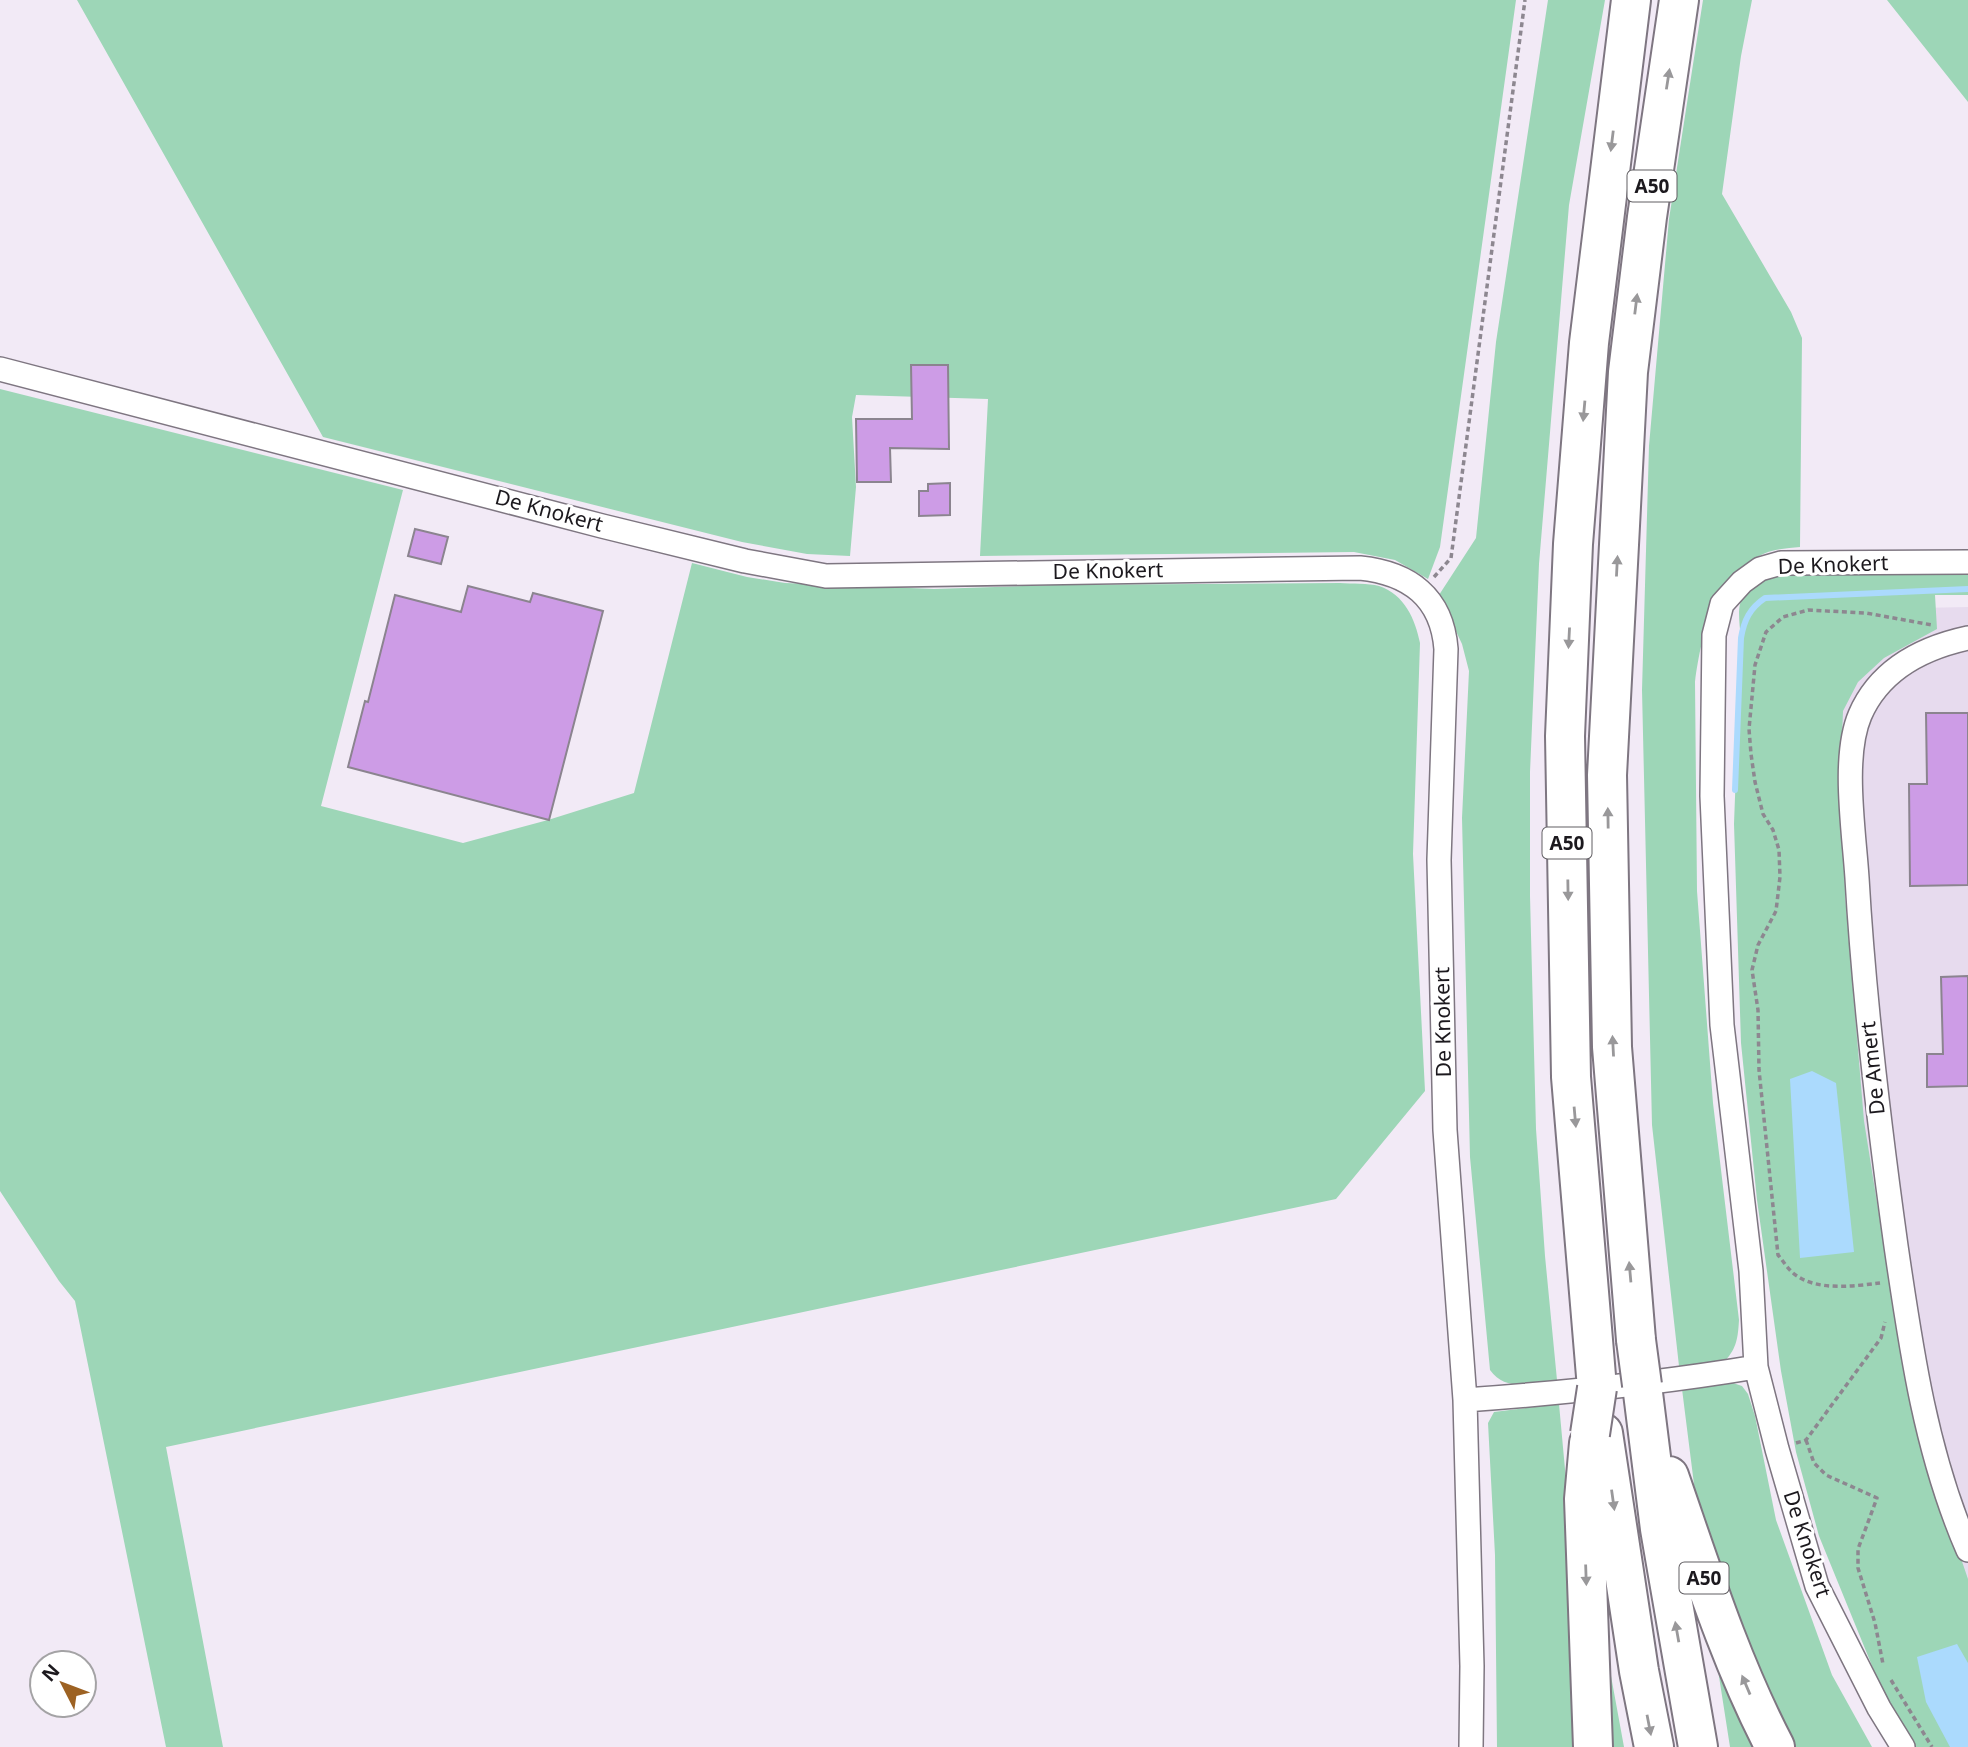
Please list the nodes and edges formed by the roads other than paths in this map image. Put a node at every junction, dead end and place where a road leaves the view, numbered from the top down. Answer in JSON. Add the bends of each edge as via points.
{"nodes":[{"id":1,"x":1631,"y":0,"type":"edge"},
{"id":2,"x":1679,"y":0,"type":"edge"},
{"id":3,"x":0,"y":369,"type":"edge"},
{"id":4,"x":1968,"y":562,"type":"edge"},
{"id":5,"x":1968,"y":638,"type":"edge"},
{"id":6,"x":1756,"y":1367,"type":"junction"},
{"id":7,"x":1643,"y":1395,"type":"junction"},
{"id":8,"x":1465,"y":1399,"type":"junction"},
{"id":9,"x":1597,"y":1433,"type":"junction"},
{"id":10,"x":1968,"y":1550,"type":"edge"},
{"id":11,"x":1471,"y":1747,"type":"edge"},
{"id":12,"x":1593,"y":1747,"type":"edge"},
{"id":13,"x":1654,"y":1747,"type":"edge"},
{"id":14,"x":1698,"y":1747,"type":"edge"},
{"id":15,"x":1775,"y":1747,"type":"edge"},
{"id":16,"x":1902,"y":1747,"type":"edge"}],
"edges":[{"from":1,"to":9,"type":"highway","number":"A50","one_way":true,"bridge":true,"via":[[1589,343],[1573,544],[1565,736],[1571,1077]]},
{"from":7,"to":2,"type":"highway","number":"A50","one_way":true,"bridge":true,"via":[[1612,1047],[1607,775],[1628,372]]},
{"from":3,"to":8,"type":"street","name":"De Knokert","via":[[603,526],[826,576],[1360,568],[1400,577],[1421,591],[1437,613],[1446,649],[1439,860],[1445,1130]]},
{"from":4,"to":6,"type":"street","name":"De Knokert","via":[[1781,563],[1760,569],[1722,604],[1714,635],[1715,892],[1722,1025],[1751,1271]]},
{"from":5,"to":10,"type":"street","name":"De Amert","via":[[1902,662],[1878,687],[1861,714],[1852,743],[1852,790],[1862,964],[1880,1135],[1907,1319],[1931,1447]]},
{"from":6,"to":8,"type":"street","via":[[1687,1379]]},
{"from":6,"to":16,"type":"street","name":"De Knokert","via":[[1816,1586]]},
{"from":14,"to":7,"type":"highway","number":"A50","one_way":true,"via":[[1660,1529]]},
{"from":15,"to":7,"type":"highway","number":"A50","one_way":true,"via":[[1712,1602]]},
{"from":8,"to":11,"type":"street","name":"De Knokert"},
{"from":9,"to":12,"type":"highway","number":"A50","one_way":true,"via":[[1584,1499]]},
{"from":9,"to":13,"type":"highway","number":"A50","one_way":true}]}
